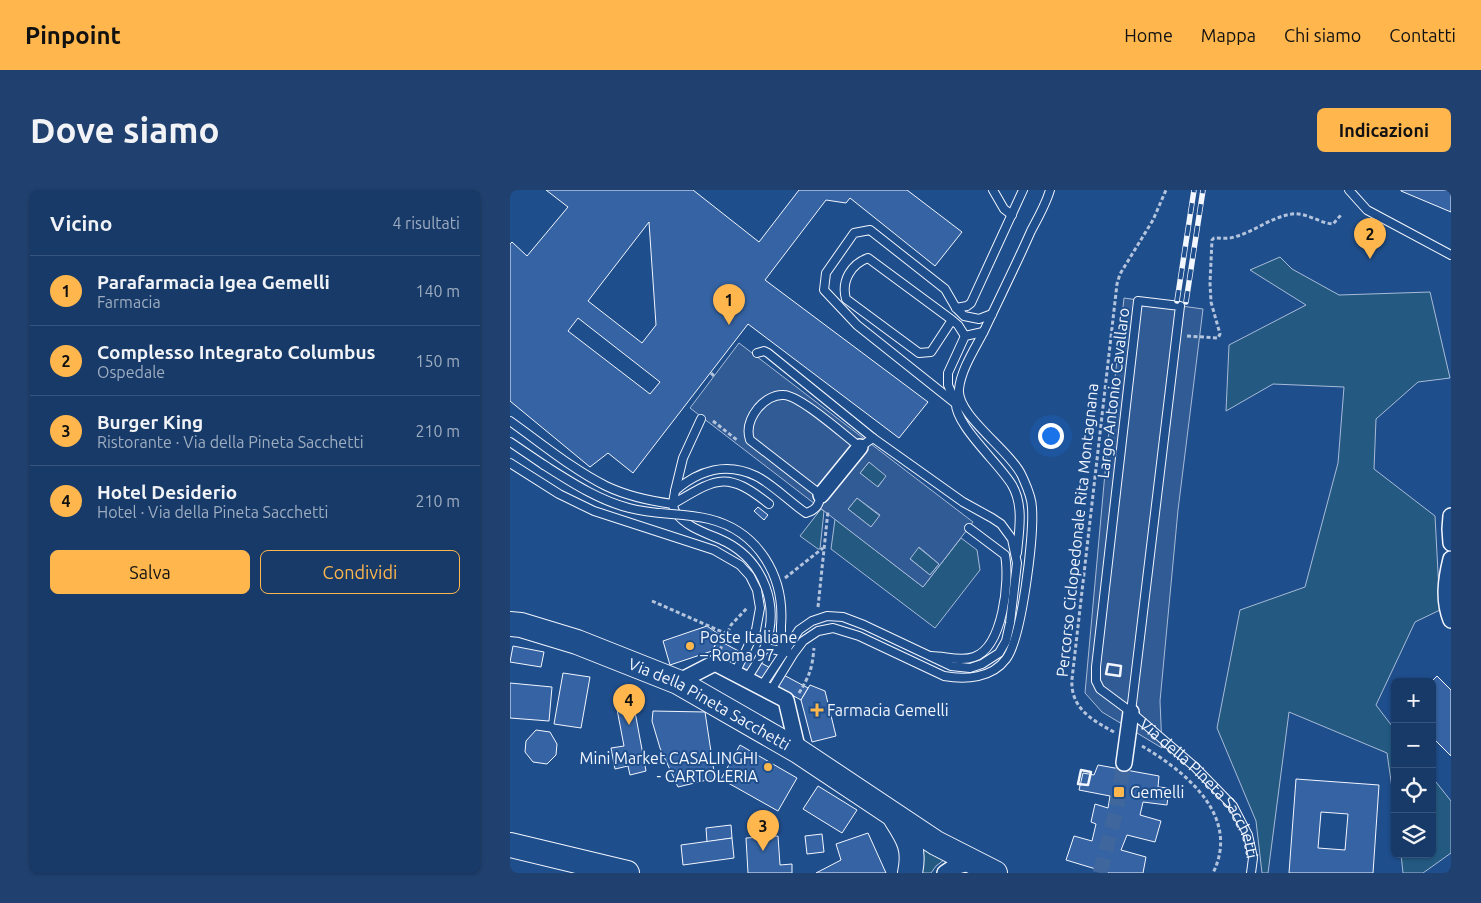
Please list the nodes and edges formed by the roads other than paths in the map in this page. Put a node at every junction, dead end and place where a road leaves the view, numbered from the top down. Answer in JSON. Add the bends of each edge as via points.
{"nodes":[{"id":1,"x":993,"y":190,"type":"edge"},
{"id":2,"x":1024,"y":190,"type":"edge"},
{"id":3,"x":1050,"y":190,"type":"edge"},
{"id":4,"x":1349,"y":190,"type":"edge"},
{"id":5,"x":1012,"y":215,"type":"junction"},
{"id":6,"x":1451,"y":255,"type":"edge"},
{"id":7,"x":956,"y":308,"type":"junction"},
{"id":8,"x":992,"y":314,"type":"junction"},
{"id":9,"x":952,"y":320,"type":"junction"},
{"id":10,"x":983,"y":332,"type":"junction"},
{"id":11,"x":965,"y":336,"type":"junction"},
{"id":12,"x":757,"y":354,"type":"dead end"},
{"id":13,"x":958,"y":390,"type":"junction"},
{"id":14,"x":955,"y":403,"type":"junction"},
{"id":15,"x":701,"y":419,"type":"dead end"},
{"id":16,"x":510,"y":422,"type":"edge"},
{"id":17,"x":873,"y":438,"type":"junction"},
{"id":18,"x":510,"y":442,"type":"edge"},
{"id":19,"x":860,"y":447,"type":"junction"},
{"id":20,"x":510,"y":463,"type":"edge"},
{"id":21,"x":675,"y":491,"type":"junction"},
{"id":22,"x":821,"y":495,"type":"junction"},
{"id":23,"x":673,"y":504,"type":"junction"},
{"id":24,"x":769,"y":504,"type":"dead end"},
{"id":25,"x":1451,"y":516,"type":"edge"},
{"id":26,"x":969,"y":528,"type":"dead end"},
{"id":27,"x":1451,"y":543,"type":"edge"},
{"id":28,"x":1451,"y":558,"type":"edge"},
{"id":29,"x":1016,"y":562,"type":"junction"},
{"id":30,"x":1451,"y":620,"type":"edge"},
{"id":31,"x":510,"y":624,"type":"edge"},
{"id":32,"x":765,"y":648,"type":"junction"},
{"id":33,"x":784,"y":652,"type":"junction"},
{"id":34,"x":794,"y":653,"type":"junction"},
{"id":35,"x":929,"y":656,"type":"junction"},
{"id":36,"x":740,"y":676,"type":"junction"},
{"id":37,"x":678,"y":682,"type":"junction"},
{"id":38,"x":765,"y":689,"type":"junction"},
{"id":39,"x":1131,"y":712,"type":"junction"},
{"id":40,"x":798,"y":750,"type":"junction"},
{"id":41,"x":1124,"y":763,"type":"tunnel mouth"},
{"id":42,"x":893,"y":816,"type":"junction"},
{"id":43,"x":510,"y":845,"type":"edge"},
{"id":44,"x":973,"y":862,"type":"junction"},
{"id":45,"x":618,"y":872,"type":"edge"},
{"id":46,"x":910,"y":873,"type":"edge"},
{"id":47,"x":945,"y":873,"type":"edge"},
{"id":48,"x":995,"y":873,"type":"edge"},
{"id":49,"x":1251,"y":873,"type":"edge"}],
"edges":[{"from":1,"to":5,"type":"lane","via":[[1004,209]]},
{"from":2,"to":5,"type":"lane"},
{"from":3,"to":8,"type":"lane"},
{"from":4,"to":6,"type":"lane","via":[[1366,210]]},
{"from":5,"to":7,"type":"lane","via":[[971,303]]},
{"from":7,"to":8,"type":"lane","via":[[964,316],[979,319]]},
{"from":7,"to":14,"type":"lane","via":[[945,290],[870,230],[854,233],[826,273],[824,290],[857,325]]},
{"from":8,"to":10,"type":"lane"},
{"from":9,"to":9,"type":"lane","via":[[868,258],[860,261],[843,288],[846,299],[919,353],[931,352]]},
{"from":9,"to":11,"type":"lane"},
{"from":10,"to":11,"type":"lane"},
{"from":10,"to":13,"type":"lane"},
{"from":11,"to":14,"type":"lane","via":[[948,373],[948,385]]},
{"from":12,"to":17,"type":"lane","via":[[768,354]]},
{"from":13,"to":14,"type":"lane"},
{"from":13,"to":34,"type":"lane","via":[[962,405],[1020,472],[1032,507],[1029,563],[1021,612],[1006,659],[995,670],[960,679],[944,676],[859,636],[833,628],[813,633]]},
{"from":14,"to":29,"type":"lane","via":[[958,417],[1012,485],[1020,512]]},
{"from":15,"to":21,"type":"lane","via":[[683,458]]},
{"from":16,"to":23,"type":"lane","via":[[606,486]]},
{"from":17,"to":19,"type":"lane"},
{"from":17,"to":29,"type":"lane","via":[[963,502],[1001,524],[1012,539]]},
{"from":18,"to":33,"type":"lane","bridge":true,"via":[[584,490],[614,503],[645,512],[707,519],[740,532],[758,547],[776,578],[782,603],[781,643]]},
{"from":19,"to":22,"type":"street"},
{"from":19,"to":22,"type":"lane","via":[[791,396],[774,396],[758,408],[749,424],[750,440]]},
{"from":20,"to":36,"type":"lane","via":[[559,494],[594,511],[714,550],[740,565],[757,590],[760,608]]},
{"from":21,"to":22,"type":"lane","via":[[694,478],[719,469],[738,469],[758,477],[806,513],[815,510]]},
{"from":21,"to":23,"type":"lane"},
{"from":23,"to":24,"type":"lane","via":[[717,481],[737,483]]},
{"from":23,"to":32,"type":"lane","via":[[676,513],[690,524],[744,554],[759,571],[771,602]]},
{"from":25,"to":27,"type":"street"},
{"from":26,"to":35,"type":"lane","via":[[1005,555],[1006,582],[999,624],[986,651],[976,657]]},
{"from":28,"to":30,"type":"street","via":[[1446,591]]},
{"from":29,"to":35,"type":"lane","via":[[1010,623],[999,653],[970,668],[951,666]]},
{"from":31,"to":37,"type":"main road","name":"Via della Pineta Sacchetti","via":[[577,642]]},
{"from":32,"to":33,"type":"lane"},
{"from":32,"to":36,"type":"lane"},
{"from":33,"to":34,"type":"lane"},
{"from":33,"to":35,"type":"lane","via":[[808,623],[832,616],[864,625]]},
{"from":33,"to":38,"type":"lane"},
{"from":34,"to":38,"type":"lane"},
{"from":36,"to":37,"type":"street","via":[[715,663]]},
{"from":36,"to":38,"type":"street"},
{"from":37,"to":40,"type":"main road","name":"Via della Pineta Sacchetti"},
{"from":38,"to":40,"type":"street","via":[[786,700]]},
{"from":39,"to":39,"type":"lane","name":"Largo Antonio Cavallaro","via":[[1180,306],[1138,301],[1095,674],[1100,689]]},
{"from":39,"to":41,"type":"street"},
{"from":39,"to":49,"type":"lane","name":"Via della Pineta Sacchetti","via":[[1201,772],[1233,806],[1248,835],[1253,858]]},
{"from":40,"to":42,"type":"main road","name":"Via della Pineta Sacchetti"},
{"from":42,"to":44,"type":"main road","name":"Via della Pineta Sacchetti"},
{"from":42,"to":46,"type":"main road","name":"Via della Pineta Sacchetti","via":[[910,844]]},
{"from":43,"to":45,"type":"main road"},
{"from":44,"to":47,"type":"street"},
{"from":44,"to":48,"type":"main road","name":"Via della Pineta Sacchetti"}]}
